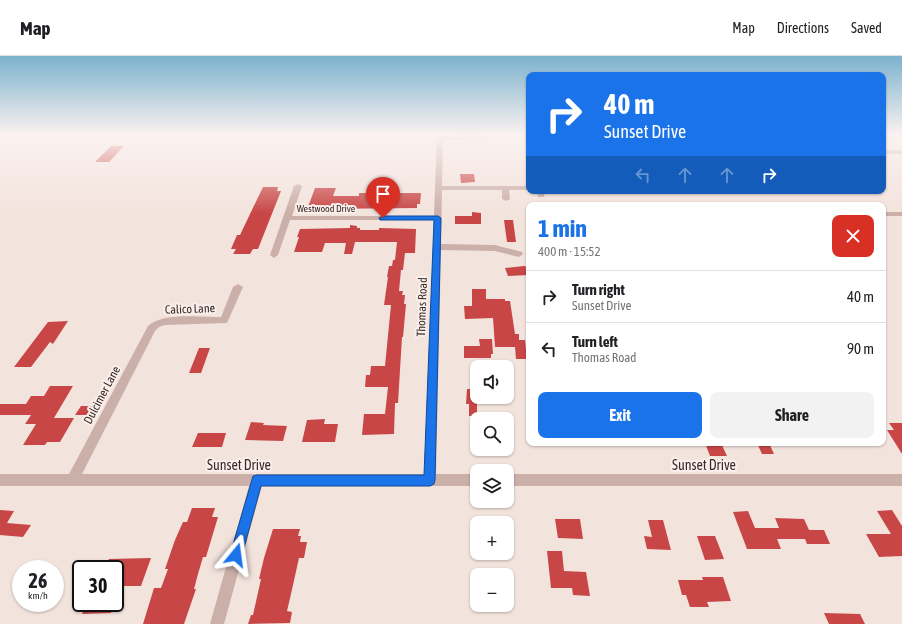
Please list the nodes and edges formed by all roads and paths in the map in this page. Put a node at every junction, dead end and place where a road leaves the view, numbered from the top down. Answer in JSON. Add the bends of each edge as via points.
{"nodes":[{"id":1,"x":440,"y":161,"type":"edge"},
{"id":2,"x":298,"y":186,"type":"dead end"},
{"id":3,"x":439,"y":188,"type":"junction"},
{"id":4,"x":505,"y":188,"type":"junction"},
{"id":5,"x":526,"y":188,"type":"edge"},
{"id":6,"x":506,"y":199,"type":"dead end"},
{"id":7,"x":886,"y":214,"type":"edge"},
{"id":8,"x":902,"y":214,"type":"edge"},
{"id":9,"x":287,"y":218,"type":"junction"},
{"id":10,"x":438,"y":218,"type":"junction"},
{"id":11,"x":437,"y":247,"type":"junction"},
{"id":12,"x":519,"y":254,"type":"dead end"},
{"id":13,"x":274,"y":255,"type":"dead end"},
{"id":14,"x":238,"y":287,"type":"dead end"},
{"id":15,"x":156,"y":324,"type":"joint"},
{"id":16,"x":0,"y":480,"type":"edge"},
{"id":17,"x":72,"y":480,"type":"junction"},
{"id":18,"x":257,"y":480,"type":"junction"},
{"id":19,"x":430,"y":480,"type":"junction"},
{"id":20,"x":470,"y":480,"type":"edge"},
{"id":21,"x":514,"y":480,"type":"edge"},
{"id":22,"x":902,"y":480,"type":"edge"},
{"id":23,"x":217,"y":624,"type":"edge"}],
"edges":[{"from":1,"to":3,"type":"street","name":"Thomas Road"},
{"from":2,"to":9,"type":"street"},
{"from":3,"to":4,"type":"street"},
{"from":3,"to":10,"type":"street","name":"Thomas Road"},
{"from":4,"to":5,"type":"street"},
{"from":4,"to":6,"type":"street"},
{"from":7,"to":8,"type":"street"},
{"from":9,"to":10,"type":"street","name":"Westwood Drive"},
{"from":9,"to":13,"type":"street"},
{"from":10,"to":11,"type":"street","name":"Thomas Road"},
{"from":11,"to":12,"type":"street","via":[[495,248]]},
{"from":11,"to":19,"type":"street","name":"Thomas Road"},
{"from":14,"to":15,"type":"street","name":"Calico Lane","via":[[224,321],[166,321]]},
{"from":15,"to":17,"type":"street","name":"Dulcimer Lane","via":[[151,329]]},
{"from":16,"to":17,"type":"street","name":"Sunset Drive"},
{"from":17,"to":18,"type":"street","name":"Sunset Drive"},
{"from":18,"to":19,"type":"street","name":"Sunset Drive"},
{"from":18,"to":23,"type":"street"},
{"from":19,"to":20,"type":"street","name":"Sunset Drive"},
{"from":21,"to":22,"type":"street","name":"Sunset Drive"}]}
